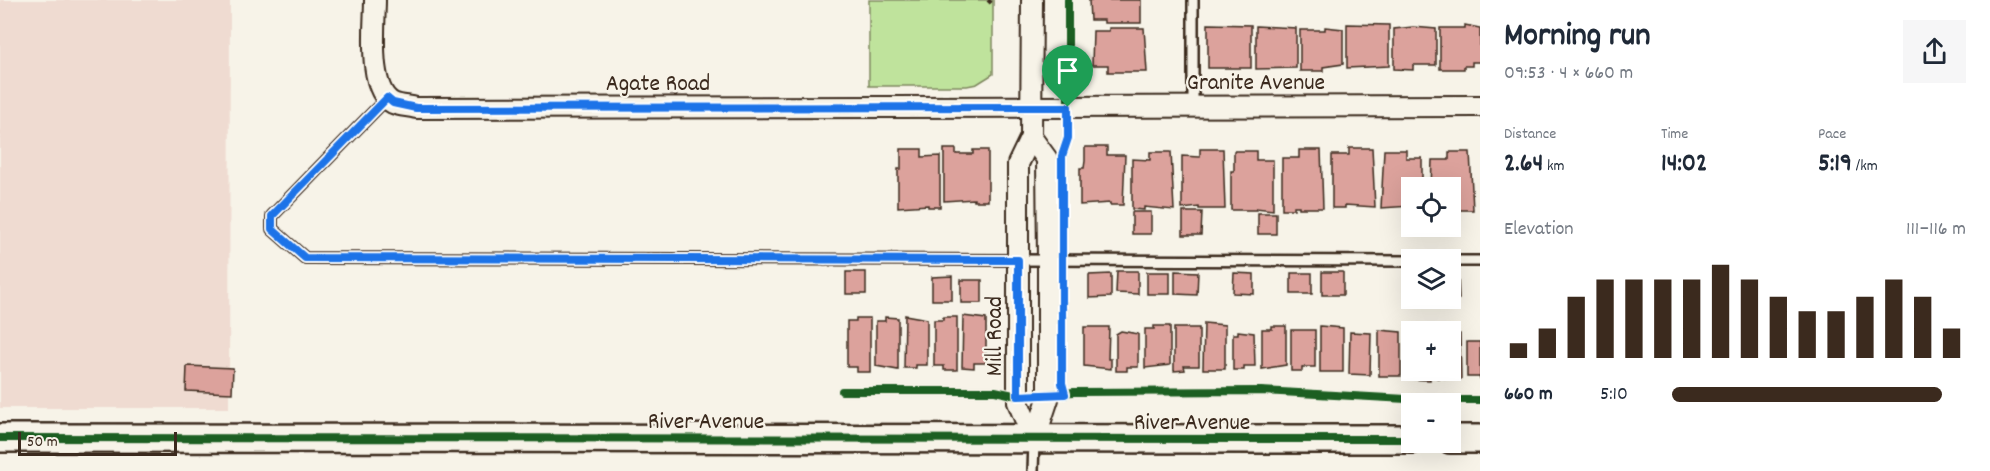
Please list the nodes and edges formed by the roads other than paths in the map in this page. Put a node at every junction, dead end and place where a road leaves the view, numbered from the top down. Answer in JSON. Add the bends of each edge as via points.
{"nodes":[{"id":1,"x":375,"y":0,"type":"edge"},
{"id":2,"x":1032,"y":0,"type":"edge"},
{"id":3,"x":1193,"y":0,"type":"edge"},
{"id":4,"x":387,"y":98,"type":"junction"},
{"id":5,"x":1480,"y":106,"type":"edge"},
{"id":6,"x":1032,"y":107,"type":"junction"},
{"id":7,"x":1193,"y":107,"type":"junction"},
{"id":8,"x":1031,"y":136,"type":"junction"},
{"id":9,"x":1018,"y":260,"type":"junction"},
{"id":10,"x":1048,"y":260,"type":"junction"},
{"id":11,"x":1401,"y":261,"type":"edge"},
{"id":12,"x":1461,"y":261,"type":"edge"},
{"id":13,"x":1480,"y":261,"type":"edge"},
{"id":14,"x":0,"y":438,"type":"edge"},
{"id":15,"x":1401,"y":439,"type":"edge"},
{"id":16,"x":1461,"y":439,"type":"edge"},
{"id":17,"x":1480,"y":439,"type":"edge"},
{"id":18,"x":1034,"y":441,"type":"junction"},
{"id":19,"x":1033,"y":471,"type":"edge"}],
"edges":[{"from":1,"to":4,"type":"street","via":[[377,75]]},
{"from":2,"to":6,"type":"street","name":"Mill Road"},
{"from":3,"to":7,"type":"lane"},
{"from":4,"to":6,"type":"street","name":"Agate Road","via":[[416,108]]},
{"from":4,"to":9,"type":"lane","via":[[272,216],[272,229],[305,258]]},
{"from":5,"to":7,"type":"street","name":"Granite Avenue"},
{"from":6,"to":7,"type":"street","name":"Granite Avenue"},
{"from":6,"to":8,"type":"street","name":"Mill Road"},
{"from":8,"to":9,"type":"street","name":"Mill Road","via":[[1018,164]]},
{"from":8,"to":10,"type":"street","via":[[1047,159]]},
{"from":9,"to":10,"type":"lane"},
{"from":9,"to":18,"type":"street","name":"Mill Road","via":[[1018,402]]},
{"from":10,"to":11,"type":"lane"},
{"from":10,"to":18,"type":"street","via":[[1048,399]]},
{"from":12,"to":13,"type":"lane"},
{"from":14,"to":18,"type":"street","name":"River Avenue"},
{"from":15,"to":18,"type":"street","name":"River Avenue"},
{"from":16,"to":17,"type":"street"},
{"from":18,"to":19,"type":"lane"}]}
